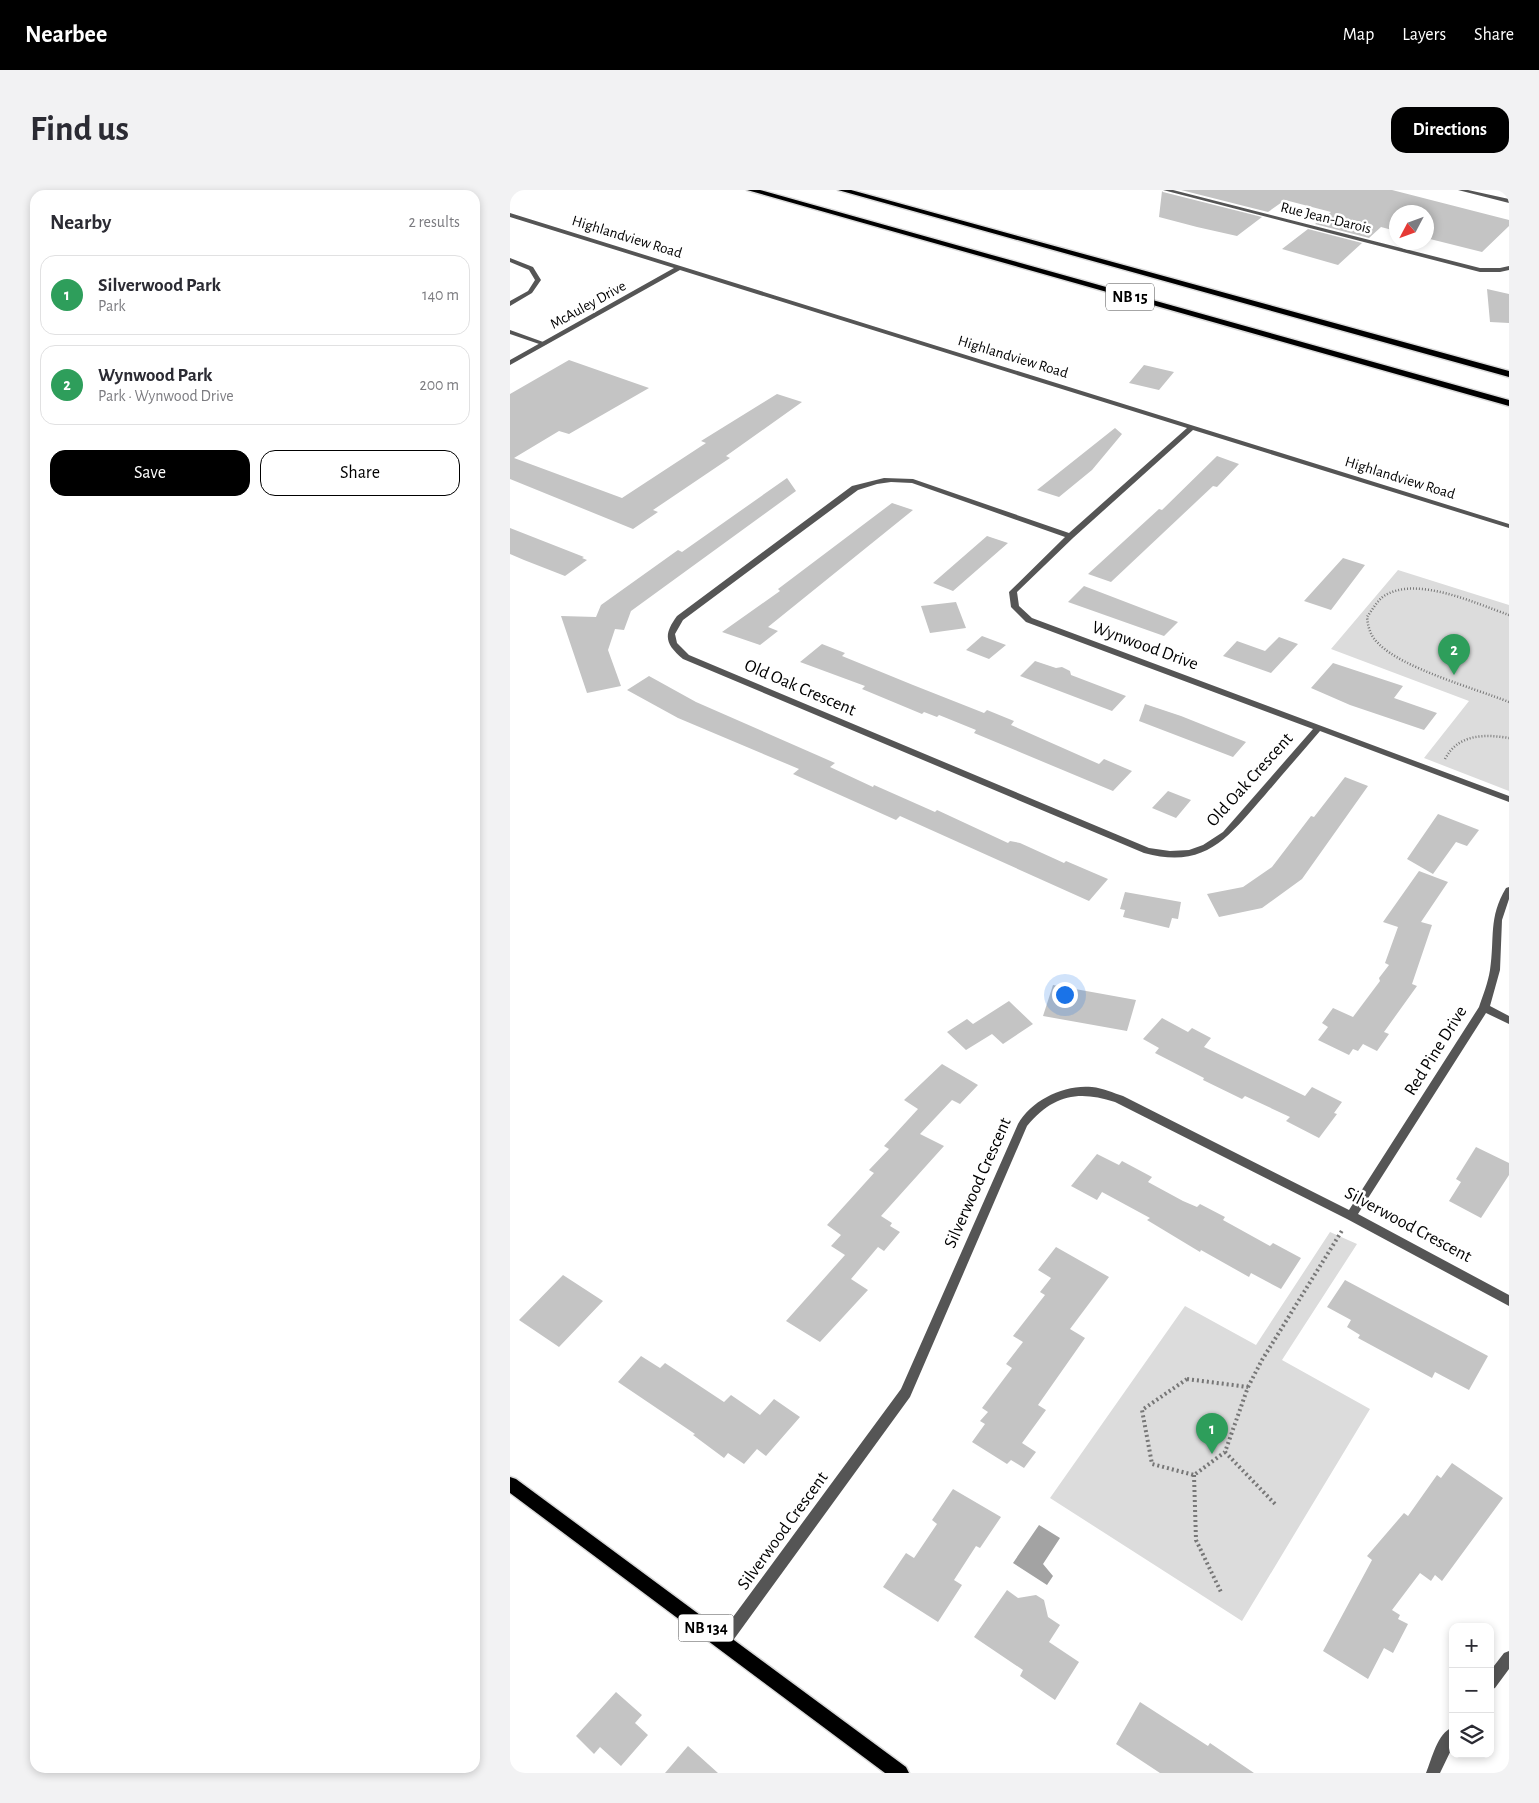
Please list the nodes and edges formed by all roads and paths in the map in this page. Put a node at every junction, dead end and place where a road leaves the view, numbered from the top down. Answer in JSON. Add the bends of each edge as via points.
{"nodes":[{"id":1,"x":751,"y":190,"type":"edge"},
{"id":2,"x":842,"y":190,"type":"edge"},
{"id":3,"x":1166,"y":190,"type":"edge"},
{"id":4,"x":1461,"y":190,"type":"edge"},
{"id":5,"x":1509,"y":201,"type":"edge"},
{"id":6,"x":510,"y":215,"type":"edge"},
{"id":7,"x":510,"y":260,"type":"edge"},
{"id":8,"x":679,"y":268,"type":"junction"},
{"id":9,"x":1509,"y":268,"type":"edge"},
{"id":10,"x":510,"y":304,"type":"edge"},
{"id":11,"x":510,"y":332,"type":"edge"},
{"id":12,"x":544,"y":344,"type":"junction"},
{"id":13,"x":510,"y":363,"type":"edge"},
{"id":14,"x":1509,"y":374,"type":"edge"},
{"id":15,"x":1509,"y":403,"type":"edge"},
{"id":16,"x":1192,"y":427,"type":"junction"},
{"id":17,"x":1509,"y":526,"type":"edge"},
{"id":18,"x":1070,"y":536,"type":"junction"},
{"id":19,"x":1509,"y":615,"type":"edge"},
{"id":20,"x":1509,"y":702,"type":"edge"},
{"id":21,"x":1318,"y":728,"type":"junction"},
{"id":22,"x":1509,"y":738,"type":"edge"},
{"id":23,"x":1440,"y":773,"type":"junction"},
{"id":24,"x":1509,"y":800,"type":"edge"},
{"id":25,"x":1509,"y":890,"type":"edge"},
{"id":26,"x":1484,"y":1008,"type":"junction"},
{"id":27,"x":1509,"y":1020,"type":"edge"},
{"id":28,"x":1351,"y":1216,"type":"junction"},
{"id":29,"x":1509,"y":1300,"type":"edge"},
{"id":30,"x":1248,"y":1387,"type":"junction"},
{"id":31,"x":1225,"y":1452,"type":"junction"},
{"id":32,"x":1194,"y":1475,"type":"junction"},
{"id":33,"x":510,"y":1484,"type":"edge"},
{"id":34,"x":1276,"y":1505,"type":"dead end"},
{"id":35,"x":1221,"y":1592,"type":"dead end"},
{"id":36,"x":724,"y":1641,"type":"junction"},
{"id":37,"x":1509,"y":1658,"type":"edge"},
{"id":38,"x":1494,"y":1678,"type":"edge"},
{"id":39,"x":1449,"y":1739,"type":"edge"},
{"id":40,"x":900,"y":1773,"type":"edge"},
{"id":41,"x":1433,"y":1773,"type":"edge"}],
"edges":[{"from":1,"to":15,"type":"highway","number":"NB 15"},
{"from":2,"to":14,"type":"highway","number":"NB 15"},
{"from":3,"to":9,"type":"street","name":"Rue Jean-Darois","via":[[1480,270]]},
{"from":4,"to":5,"type":"street"},
{"from":6,"to":8,"type":"street","name":"Highlandview Road"},
{"from":7,"to":10,"type":"street","via":[[530,268],[538,280],[530,292]]},
{"from":8,"to":12,"type":"street","name":"McAuley Drive"},
{"from":8,"to":16,"type":"street","name":"Highlandview Road"},
{"from":11,"to":12,"type":"street"},
{"from":12,"to":13,"type":"street","name":"McAuley Drive"},
{"from":16,"to":17,"type":"street","name":"Highlandview Road"},
{"from":16,"to":18,"type":"street","name":"Wynwood Drive"},
{"from":18,"to":21,"type":"street","name":"Wynwood Drive","via":[[1013,592],[1015,607],[1029,620]]},
{"from":18,"to":21,"type":"street","name":"Old Oak Crescent","via":[[913,481],[897,479],[870,483],[855,488],[680,618],[672,628],[670,638],[674,649],[686,658],[1147,851],[1171,856],[1192,854],[1209,847],[1226,834]]},
{"from":19,"to":20,"type":"path","via":[[1430,589],[1385,596],[1367,617],[1371,635],[1401,660]]},
{"from":21,"to":23,"type":"street","name":"Wynwood Drive"},
{"from":22,"to":23,"type":"path","via":[[1482,736],[1456,743],[1447,753]]},
{"from":23,"to":24,"type":"street","name":"Wynwood Drive"},
{"from":25,"to":26,"type":"street","name":"Red Pine Drive","via":[[1496,920],[1495,970]]},
{"from":26,"to":27,"type":"street"},
{"from":26,"to":28,"type":"street","name":"Red Pine Drive"},
{"from":28,"to":29,"type":"street","name":"Silverwood Crescent"},
{"from":28,"to":30,"type":"path"},
{"from":28,"to":36,"type":"street","name":"Silverwood Crescent","via":[[1119,1099],[1090,1091],[1068,1093],[1033,1110],[1023,1124],[906,1393]]},
{"from":30,"to":31,"type":"path"},
{"from":30,"to":32,"type":"path","via":[[1187,1379],[1142,1410],[1152,1464]]},
{"from":31,"to":32,"type":"path"},
{"from":31,"to":34,"type":"path"},
{"from":32,"to":35,"type":"path","via":[[1196,1540]]},
{"from":33,"to":36,"type":"main road","number":"NB 134"},
{"from":36,"to":40,"type":"main road","number":"NB 134"},
{"from":37,"to":38,"type":"street"},
{"from":39,"to":41,"type":"street"}]}
